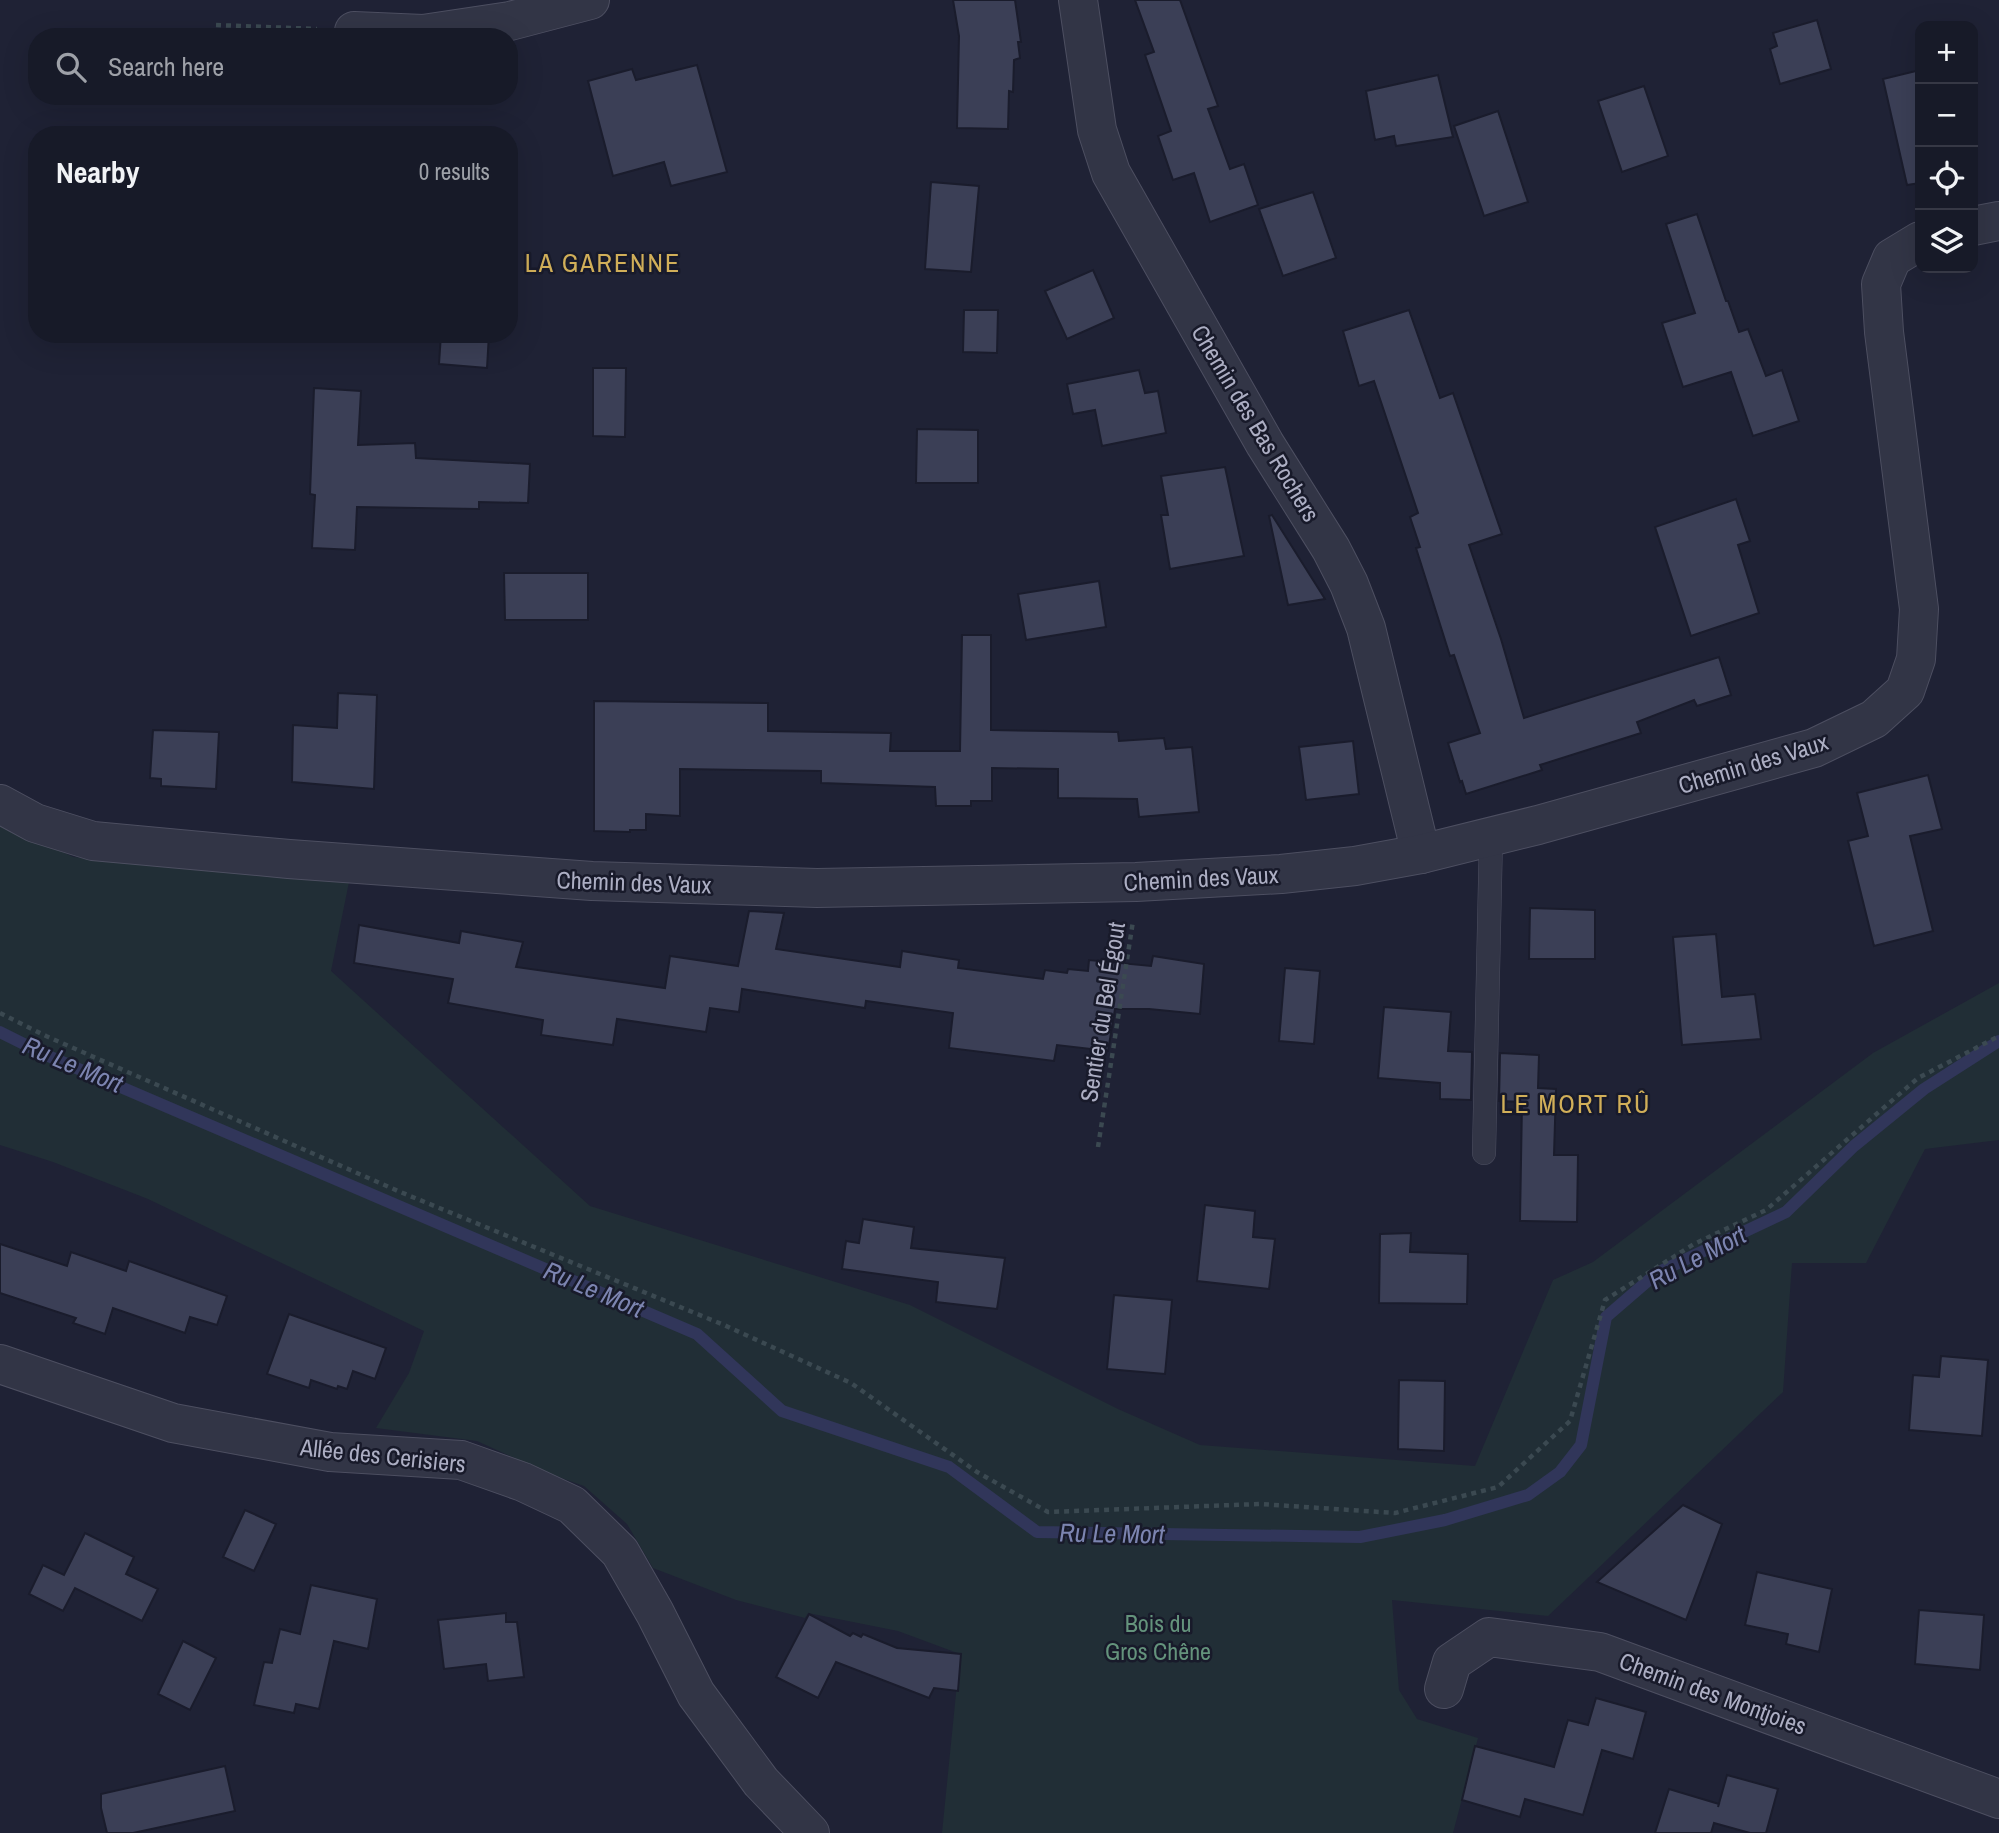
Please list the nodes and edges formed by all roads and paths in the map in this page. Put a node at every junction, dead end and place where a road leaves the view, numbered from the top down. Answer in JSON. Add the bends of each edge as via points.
{"nodes":[{"id":1,"x":590,"y":0,"type":"edge"},
{"id":2,"x":1078,"y":0,"type":"edge"},
{"id":3,"x":216,"y":25,"type":"dead end"},
{"id":4,"x":285,"y":28,"type":"edge"},
{"id":5,"x":464,"y":28,"type":"edge"},
{"id":6,"x":1999,"y":221,"type":"edge"},
{"id":7,"x":1978,"y":225,"type":"edge"},
{"id":8,"x":1915,"y":244,"type":"edge"},
{"id":9,"x":0,"y":804,"type":"edge"},
{"id":10,"x":1491,"y":837,"type":"junction"},
{"id":11,"x":1421,"y":854,"type":"junction"},
{"id":12,"x":1136,"y":882,"type":"junction"},
{"id":13,"x":0,"y":1013,"type":"edge"},
{"id":14,"x":1999,"y":1036,"type":"edge"},
{"id":15,"x":1098,"y":1147,"type":"dead end"},
{"id":16,"x":1484,"y":1153,"type":"dead end"},
{"id":17,"x":0,"y":1364,"type":"edge"},
{"id":18,"x":1444,"y":1689,"type":"dead end"},
{"id":19,"x":1999,"y":1799,"type":"edge"},
{"id":20,"x":810,"y":1833,"type":"edge"}],
"edges":[{"from":1,"to":5,"type":"street"},
{"from":2,"to":11,"type":"street","name":"Chemin des Bas Rochers","via":[[1097,130],[1111,173],[1349,584],[1366,628]]},
{"from":3,"to":4,"type":"path"},
{"from":6,"to":7,"type":"street"},
{"from":8,"to":10,"type":"street","name":"Chemin des Vaux","via":[[1892,258],[1881,284],[1919,609],[1916,659],[1905,691],[1874,719],[1814,748]]},
{"from":9,"to":12,"type":"street","name":"Chemin des Vaux","via":[[35,823],[93,841],[592,881],[817,887]]},
{"from":10,"to":11,"type":"street","name":"Chemin des Vaux"},
{"from":10,"to":16,"type":"lane"},
{"from":11,"to":12,"type":"street","name":"Chemin des Vaux","via":[[1281,874]]},
{"from":12,"to":15,"type":"path","name":"Sentier du Bel Égout","via":[[1136,907]]},
{"from":13,"to":14,"type":"path","via":[[398,1191],[724,1325],[851,1383],[977,1472],[1048,1512],[1260,1504],[1395,1513],[1498,1487],[1570,1422],[1605,1300],[1694,1244],[1766,1210],[1918,1078]]},
{"from":17,"to":20,"type":"street","name":"Allée des Cerisiers","via":[[186,1425],[330,1452],[461,1460],[572,1505],[620,1552],[696,1694],[761,1782]]},
{"from":18,"to":19,"type":"street","name":"Chemin des Montjoies","via":[[1452,1662],[1489,1637],[1600,1651]]}]}
